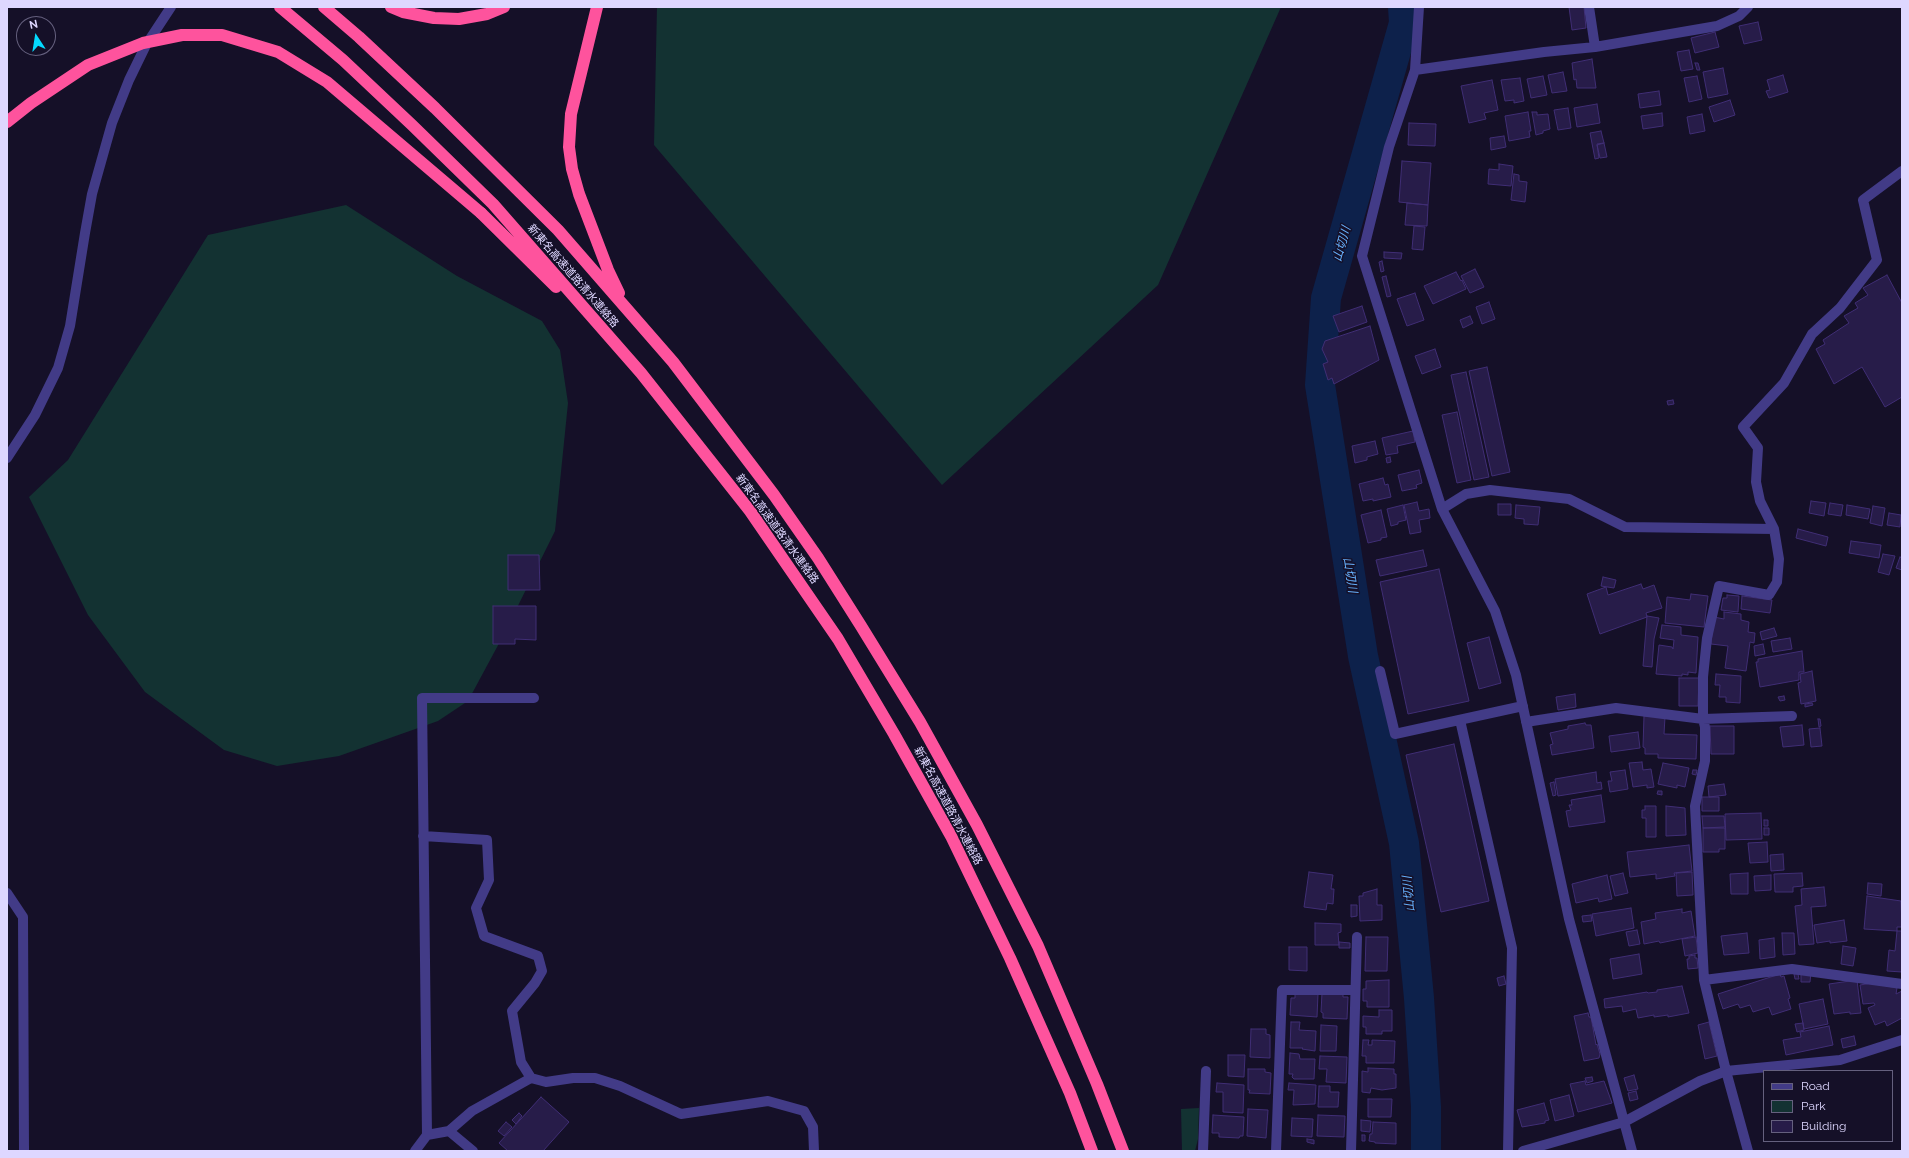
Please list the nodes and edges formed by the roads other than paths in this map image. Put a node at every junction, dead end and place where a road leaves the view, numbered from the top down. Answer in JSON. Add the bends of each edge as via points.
{"nodes":[{"id":1,"x":171,"y":7,"type":"edge"},
{"id":2,"x":280,"y":7,"type":"edge"},
{"id":3,"x":324,"y":7,"type":"edge"},
{"id":4,"x":391,"y":7,"type":"edge"},
{"id":5,"x":504,"y":7,"type":"edge"},
{"id":6,"x":597,"y":7,"type":"edge"},
{"id":7,"x":1419,"y":7,"type":"edge"},
{"id":8,"x":1589,"y":7,"type":"edge"},
{"id":9,"x":1748,"y":7,"type":"edge"},
{"id":10,"x":1595,"y":47,"type":"junction"},
{"id":11,"x":1415,"y":70,"type":"junction"},
{"id":12,"x":7,"y":122,"type":"edge"},
{"id":13,"x":1902,"y":171,"type":"edge"},
{"id":14,"x":627,"y":309,"type":"junction"},
{"id":15,"x":641,"y":373,"type":"junction"},
{"id":16,"x":7,"y":458,"type":"edge"},
{"id":17,"x":1442,"y":509,"type":"junction"},
{"id":18,"x":1774,"y":529,"type":"junction"},
{"id":19,"x":1380,"y":671,"type":"dead end"},
{"id":20,"x":534,"y":698,"type":"dead end"},
{"id":21,"x":1523,"y":706,"type":"junction"},
{"id":22,"x":1792,"y":716,"type":"dead end"},
{"id":23,"x":1703,"y":719,"type":"junction"},
{"id":24,"x":1460,"y":720,"type":"junction"},
{"id":25,"x":1526,"y":722,"type":"junction"},
{"id":26,"x":423,"y":836,"type":"junction"},
{"id":27,"x":7,"y":892,"type":"edge"},
{"id":28,"x":1357,"y":937,"type":"dead end"},
{"id":29,"x":1704,"y":980,"type":"junction"},
{"id":30,"x":1902,"y":984,"type":"edge"},
{"id":31,"x":1355,"y":990,"type":"junction"},
{"id":32,"x":1902,"y":1040,"type":"edge"},
{"id":33,"x":1206,"y":1071,"type":"dead end"},
{"id":34,"x":1726,"y":1071,"type":"junction"},
{"id":35,"x":531,"y":1078,"type":"junction"},
{"id":36,"x":1624,"y":1122,"type":"junction"},
{"id":37,"x":450,"y":1131,"type":"junction"},
{"id":38,"x":428,"y":1135,"type":"junction"},
{"id":39,"x":24,"y":1151,"type":"edge"},
{"id":40,"x":415,"y":1151,"type":"edge"},
{"id":41,"x":473,"y":1151,"type":"edge"},
{"id":42,"x":814,"y":1151,"type":"edge"},
{"id":43,"x":1092,"y":1151,"type":"edge"},
{"id":44,"x":1123,"y":1151,"type":"edge"},
{"id":45,"x":1203,"y":1151,"type":"edge"},
{"id":46,"x":1276,"y":1151,"type":"edge"},
{"id":47,"x":1351,"y":1151,"type":"edge"},
{"id":48,"x":1508,"y":1151,"type":"edge"},
{"id":49,"x":1523,"y":1151,"type":"edge"},
{"id":50,"x":1632,"y":1151,"type":"edge"},
{"id":51,"x":1748,"y":1151,"type":"edge"}],
"edges":[{"from":1,"to":16,"type":"street","via":[[146,44],[112,123],[92,194],[70,326],[58,368],[35,415]]},
{"from":2,"to":15,"type":"highway","name":"新東名高速道路清水連絡路","via":[[343,60],[493,204]]},
{"from":3,"to":14,"type":"highway","name":"新東名高速道路清水連絡路","via":[[435,108],[558,230]]},
{"from":4,"to":5,"type":"highway","via":[[434,18],[459,19],[487,14]]},
{"from":6,"to":14,"type":"highway","via":[[571,114],[569,147],[579,194],[608,270]]},
{"from":7,"to":11,"type":"street"},
{"from":8,"to":10,"type":"street"},
{"from":9,"to":10,"type":"street","via":[[1739,16],[1717,26]]},
{"from":10,"to":11,"type":"street"},
{"from":11,"to":17,"type":"street","via":[[1389,147],[1362,256]]},
{"from":12,"to":15,"type":"highway","bridge":true,"via":[[88,64],[143,43],[182,35],[222,35],[278,52],[327,82],[481,213]]},
{"from":13,"to":18,"type":"street","via":[[1863,200],[1877,260],[1840,308],[1812,334],[1784,383],[1743,427],[1758,448],[1756,482],[1760,501]]},
{"from":14,"to":44,"type":"highway","name":"新東名高速道路清水連絡路","via":[[673,362],[731,436],[818,558],[920,722],[977,825],[1038,946]]},
{"from":15,"to":43,"type":"highway","name":"新東名高速道路清水連絡路","via":[[750,511],[838,639],[894,734],[951,836],[1013,965],[1070,1092]]},
{"from":17,"to":18,"type":"street","via":[[1466,494],[1490,490],[1569,499],[1625,527]]},
{"from":17,"to":21,"type":"street","via":[[1495,611],[1516,675]]},
{"from":18,"to":23,"type":"street","via":[[1779,559],[1777,582],[1770,595],[1719,586],[1707,638],[1703,677]]},
{"from":19,"to":24,"type":"street","via":[[1395,734]]},
{"from":20,"to":26,"type":"street","via":[[422,698]]},
{"from":21,"to":24,"type":"street"},
{"from":21,"to":25,"type":"street"},
{"from":22,"to":23,"type":"street"},
{"from":23,"to":25,"type":"street","via":[[1616,708]]},
{"from":23,"to":29,"type":"street","via":[[1705,761],[1695,806]]},
{"from":24,"to":48,"type":"street","via":[[1512,948]]},
{"from":25,"to":36,"type":"street","via":[[1569,920]]},
{"from":26,"to":35,"type":"street","via":[[487,840],[489,880],[476,908],[484,936],[538,956],[542,971],[512,1011],[521,1062]]},
{"from":26,"to":38,"type":"street"},
{"from":27,"to":39,"type":"street","via":[[23,917]]},
{"from":28,"to":31,"type":"street"},
{"from":29,"to":30,"type":"street","via":[[1792,969]]},
{"from":29,"to":34,"type":"street"},
{"from":31,"to":46,"type":"street","via":[[1282,990]]},
{"from":31,"to":47,"type":"street"},
{"from":32,"to":34,"type":"street","via":[[1840,1060]]},
{"from":33,"to":45,"type":"street"},
{"from":34,"to":36,"type":"street","via":[[1700,1081]]},
{"from":34,"to":51,"type":"street"},
{"from":35,"to":37,"type":"street","via":[[472,1111]]},
{"from":35,"to":42,"type":"street","via":[[546,1082],[595,1078],[620,1086],[681,1114],[768,1101],[804,1111],[813,1127]]},
{"from":36,"to":49,"type":"street"},
{"from":36,"to":50,"type":"street"},
{"from":37,"to":38,"type":"street"},
{"from":37,"to":41,"type":"street"},
{"from":38,"to":40,"type":"street"}]}
